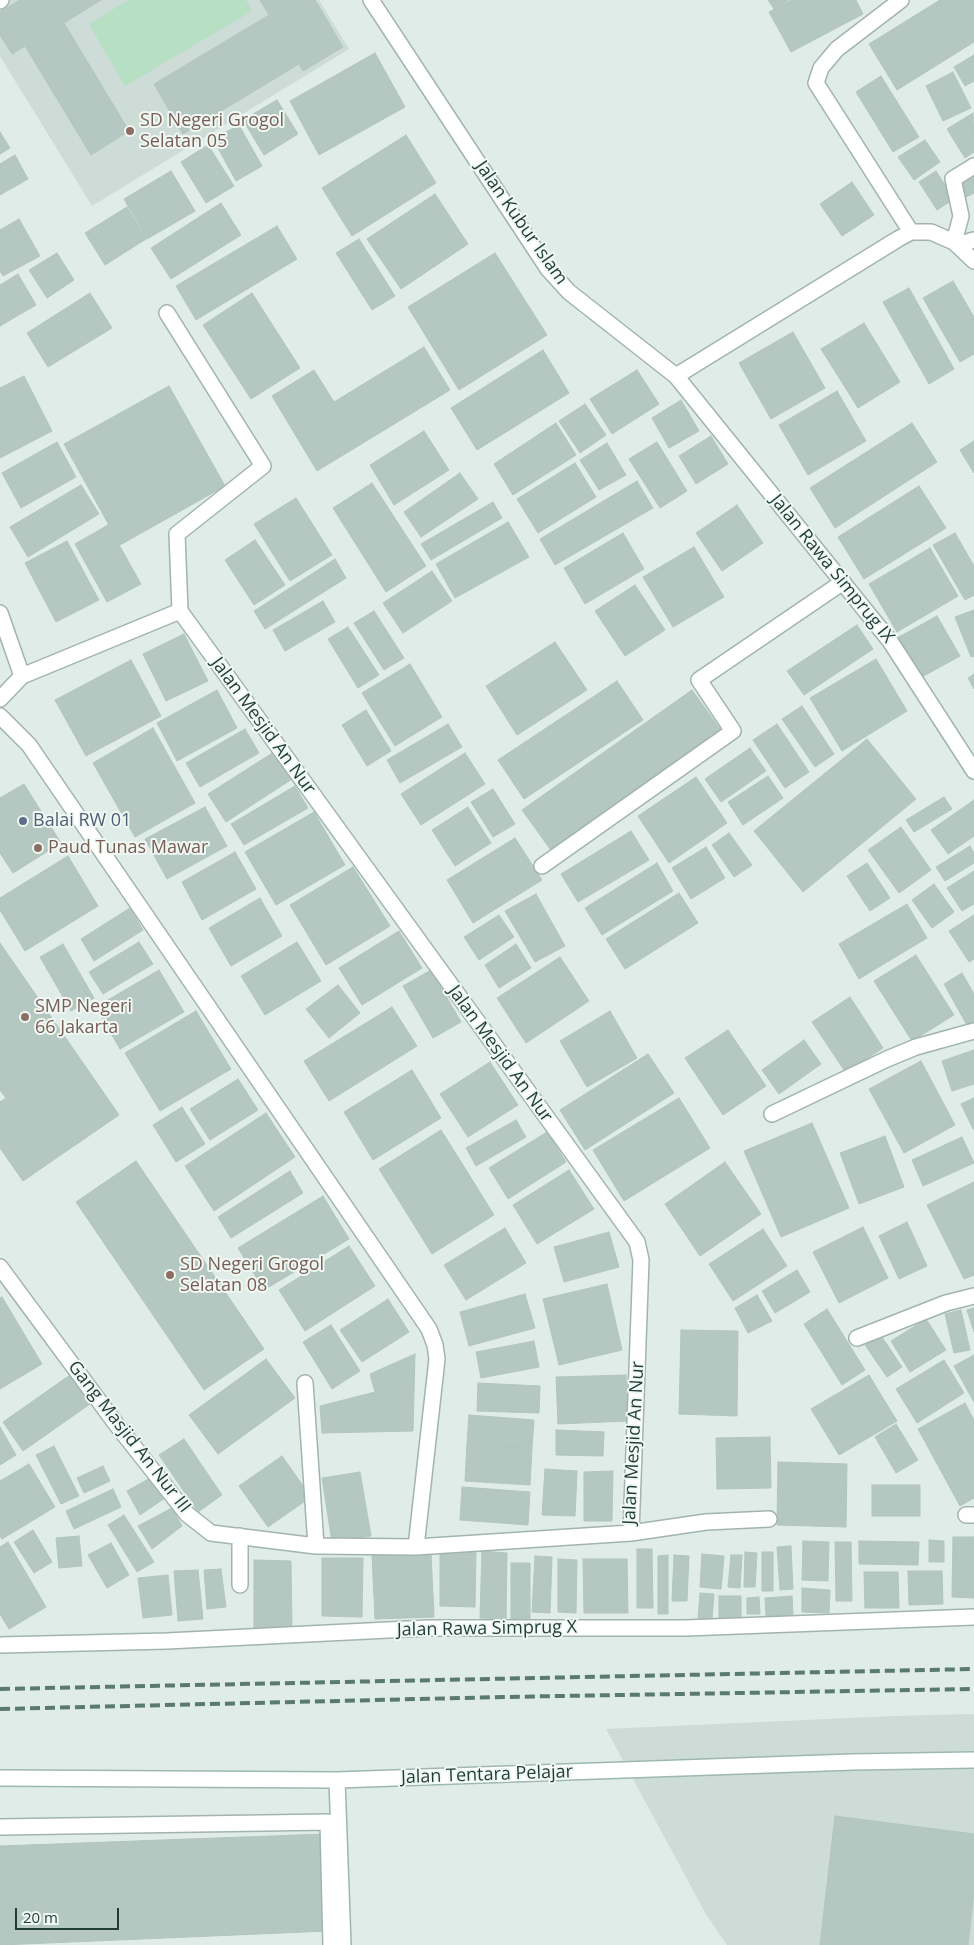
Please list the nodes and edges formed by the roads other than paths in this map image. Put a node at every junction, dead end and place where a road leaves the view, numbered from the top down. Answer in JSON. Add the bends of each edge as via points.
{"nodes":[{"id":1,"x":371,"y":0,"type":"edge"},
{"id":2,"x":901,"y":0,"type":"edge"},
{"id":3,"x":974,"y":166,"type":"edge"},
{"id":4,"x":912,"y":232,"type":"junction"},
{"id":5,"x":974,"y":240,"type":"edge"},
{"id":6,"x":956,"y":244,"type":"junction"},
{"id":7,"x":974,"y":261,"type":"edge"},
{"id":8,"x":167,"y":313,"type":"dead end"},
{"id":9,"x":676,"y":376,"type":"junction"},
{"id":10,"x":843,"y":582,"type":"junction"},
{"id":11,"x":180,"y":611,"type":"junction"},
{"id":12,"x":0,"y":613,"type":"edge"},
{"id":13,"x":22,"y":676,"type":"junction"},
{"id":14,"x":0,"y":699,"type":"edge"},
{"id":15,"x":0,"y":716,"type":"edge"},
{"id":16,"x":974,"y":771,"type":"edge"},
{"id":17,"x":542,"y":866,"type":"dead end"},
{"id":18,"x":974,"y":1031,"type":"edge"},
{"id":19,"x":772,"y":1114,"type":"dead end"},
{"id":20,"x":0,"y":1267,"type":"edge"},
{"id":21,"x":974,"y":1296,"type":"edge"},
{"id":22,"x":857,"y":1338,"type":"dead end"},
{"id":23,"x":305,"y":1383,"type":"dead end"},
{"id":24,"x":769,"y":1519,"type":"dead end"},
{"id":25,"x":631,"y":1533,"type":"junction"},
{"id":26,"x":240,"y":1536,"type":"junction"},
{"id":27,"x":316,"y":1546,"type":"junction"},
{"id":28,"x":416,"y":1547,"type":"junction"},
{"id":29,"x":240,"y":1585,"type":"dead end"},
{"id":30,"x":974,"y":1617,"type":"edge"},
{"id":31,"x":0,"y":1645,"type":"edge"},
{"id":32,"x":974,"y":1760,"type":"edge"},
{"id":33,"x":0,"y":1778,"type":"edge"},
{"id":34,"x":337,"y":1780,"type":"junction"},
{"id":35,"x":0,"y":1827,"type":"edge"},
{"id":36,"x":331,"y":1945,"type":"edge"},
{"id":37,"x":343,"y":1945,"type":"edge"}],
"edges":[{"from":1,"to":9,"type":"street","name":"Jalan Kubur Islam","via":[[548,269],[569,292]]},
{"from":2,"to":4,"type":"street","via":[[837,49],[821,68],[816,83]]},
{"from":3,"to":6,"type":"street","via":[[953,179],[961,216]]},
{"from":4,"to":6,"type":"street","via":[[931,232]]},
{"from":4,"to":9,"type":"street"},
{"from":5,"to":6,"type":"street"},
{"from":6,"to":7,"type":"street"},
{"from":8,"to":11,"type":"street","via":[[263,466],[177,534]]},
{"from":9,"to":10,"type":"street","name":"Jalan Rawa Simprug IX"},
{"from":10,"to":16,"type":"street","name":"Jalan Rawa Simprug IX","via":[[890,641]]},
{"from":10,"to":17,"type":"street","via":[[700,680],[733,731]]},
{"from":11,"to":13,"type":"street"},
{"from":11,"to":25,"type":"street","name":"Jalan Mesjid An Nur","via":[[637,1242],[642,1260]]},
{"from":12,"to":13,"type":"street"},
{"from":13,"to":14,"type":"street"},
{"from":15,"to":28,"type":"street","via":[[29,745],[429,1329],[437,1359]]},
{"from":18,"to":19,"type":"street","via":[[916,1047]]},
{"from":20,"to":26,"type":"street","name":"Gang Masjid An Nur III","via":[[187,1514],[211,1533]]},
{"from":21,"to":22,"type":"street","via":[[946,1302]]},
{"from":23,"to":27,"type":"street"},
{"from":24,"to":25,"type":"street","via":[[706,1522]]},
{"from":25,"to":28,"type":"street","name":"Jalan Mesjid An Nur"},
{"from":26,"to":27,"type":"street","name":"Gang Masjid An Nur III"},
{"from":26,"to":29,"type":"street"},
{"from":27,"to":28,"type":"street","name":"Gang Masjid An Nur III"},
{"from":30,"to":31,"type":"street","name":"Jalan Rawa Simprug X","via":[[686,1628],[428,1628],[167,1641]]},
{"from":32,"to":34,"type":"street","name":"Jalan Tentara Pelajar"},
{"from":33,"to":34,"type":"street","name":"Jalan Tentara Pelajar"},
{"from":34,"to":37,"type":"street"},
{"from":35,"to":36,"type":"street","via":[[328,1822]]}]}
